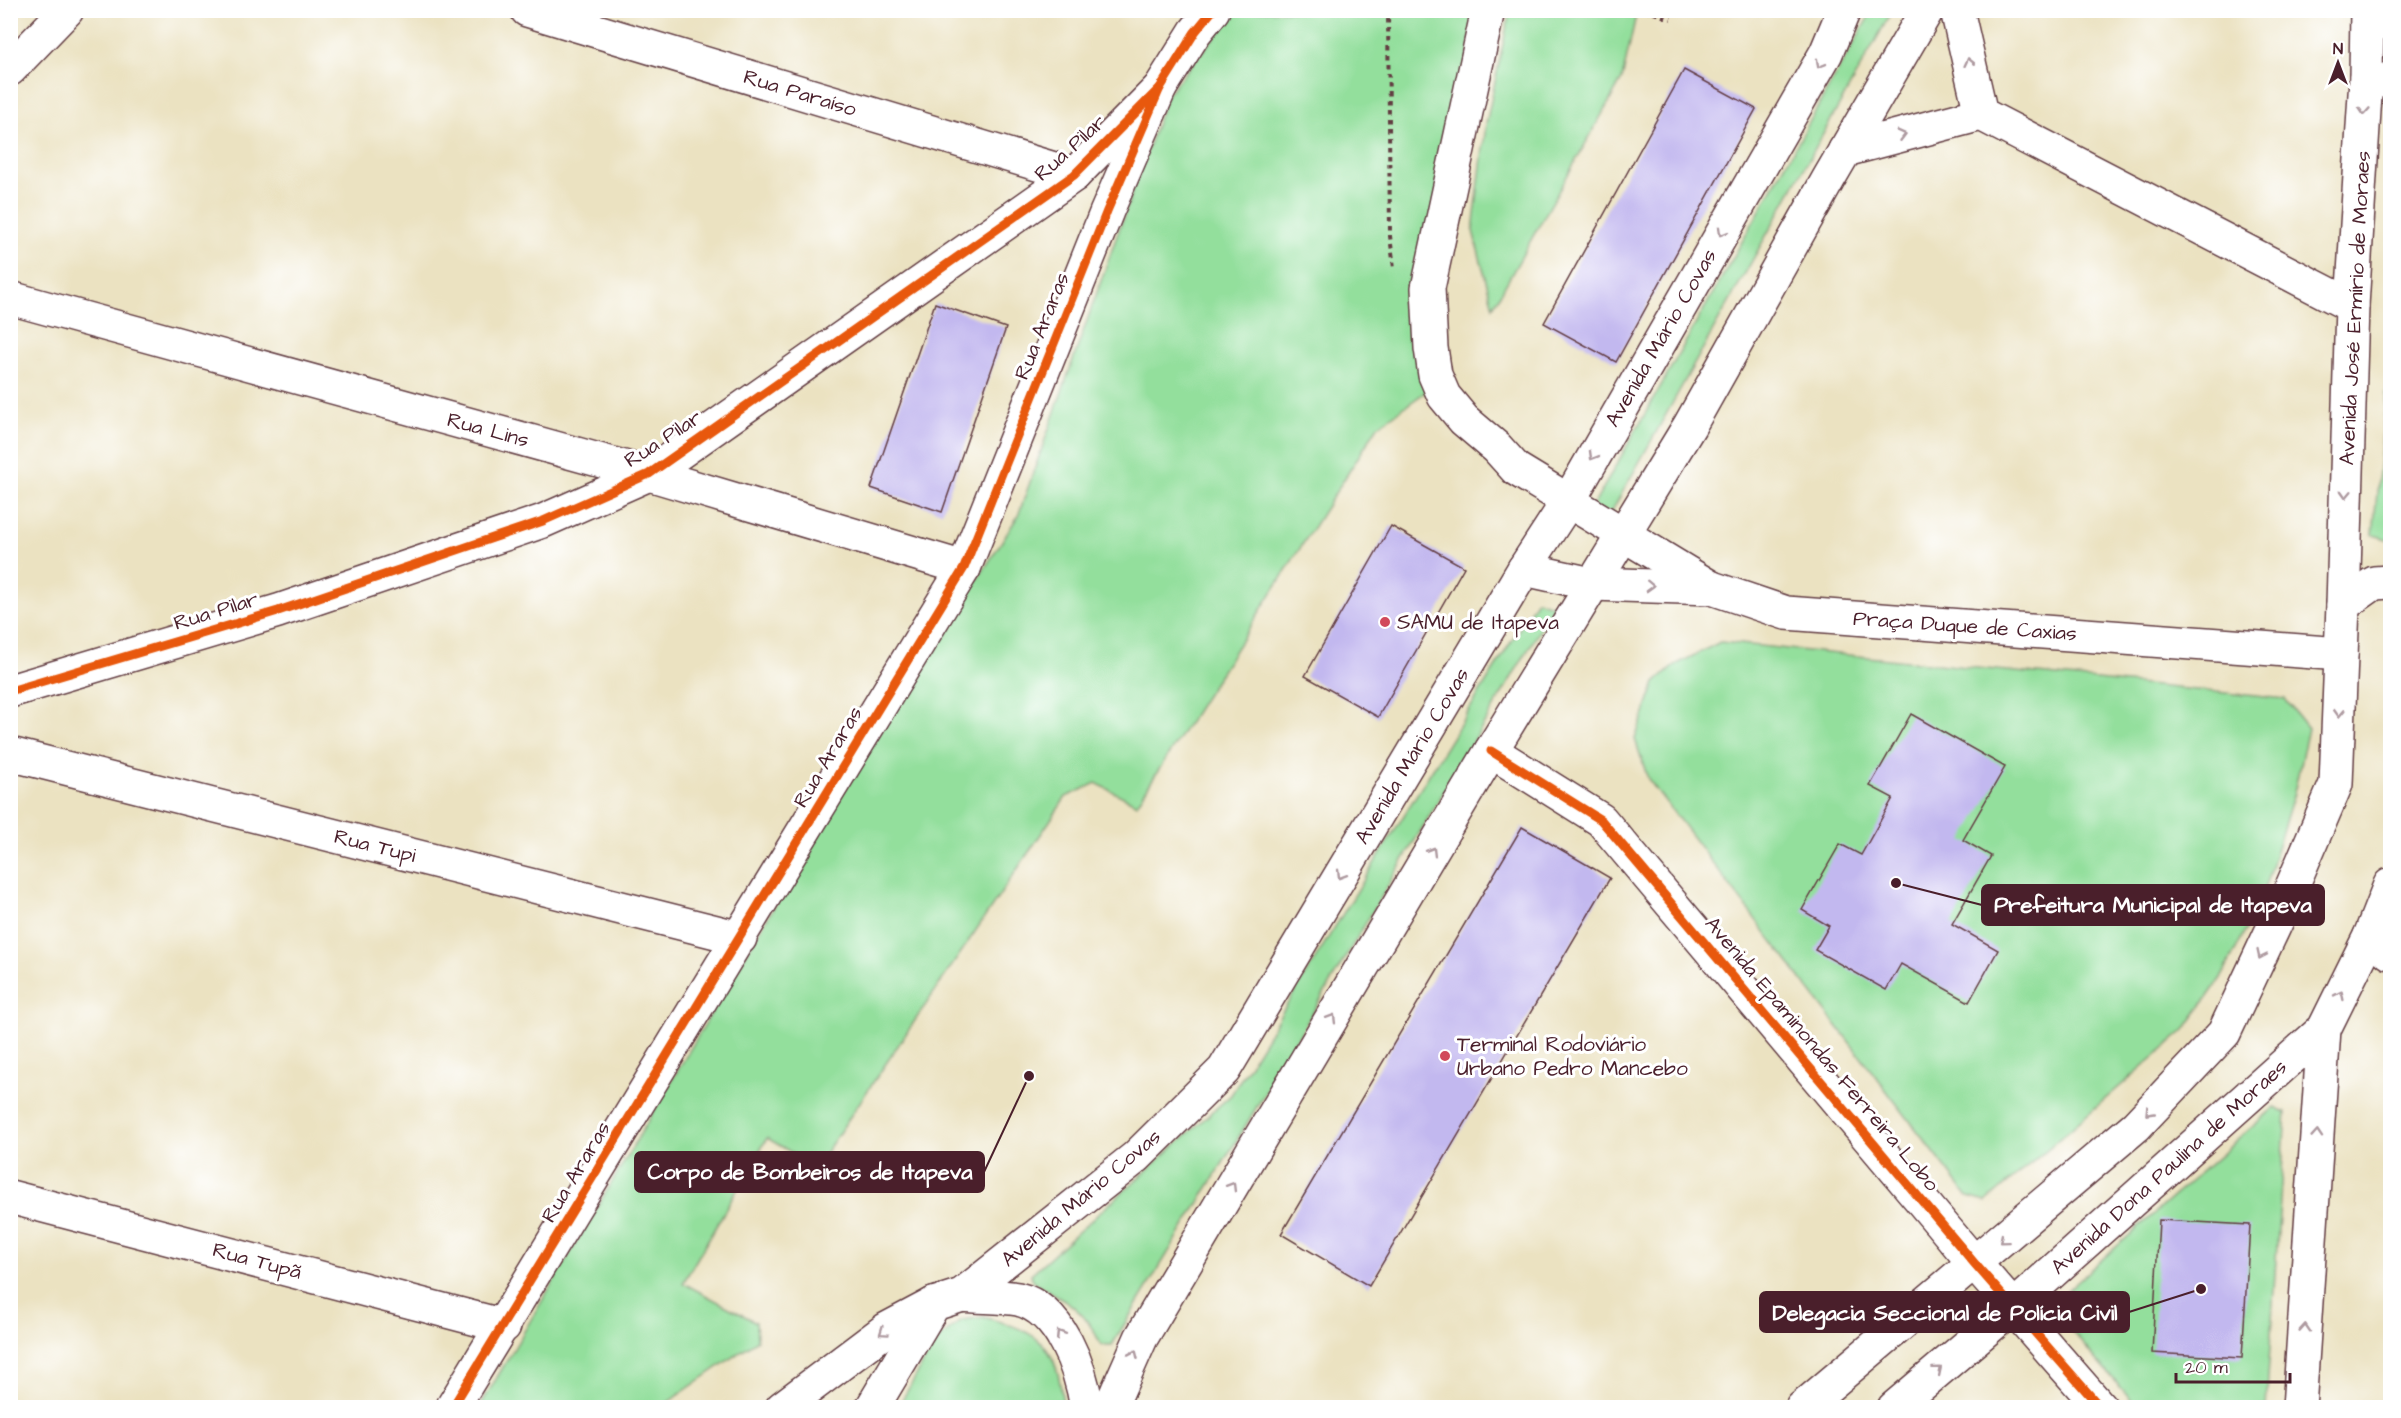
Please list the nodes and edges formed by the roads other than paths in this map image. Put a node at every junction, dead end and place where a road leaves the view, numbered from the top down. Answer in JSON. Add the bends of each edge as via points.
{"nodes":[{"id":1,"x":67,"y":10,"type":"edge"},
{"id":2,"x":527,"y":10,"type":"edge"},
{"id":3,"x":1213,"y":10,"type":"edge"},
{"id":4,"x":1488,"y":10,"type":"edge"},
{"id":5,"x":1844,"y":10,"type":"edge"},
{"id":6,"x":1927,"y":10,"type":"edge"},
{"id":7,"x":1957,"y":10,"type":"edge"},
{"id":8,"x":2367,"y":10,"type":"edge"},
{"id":9,"x":10,"y":69,"type":"edge"},
{"id":10,"x":2378,"y":80,"type":"edge"},
{"id":11,"x":1160,"y":88,"type":"junction"},
{"id":12,"x":1981,"y":114,"type":"junction"},
{"id":13,"x":1845,"y":150,"type":"junction"},
{"id":14,"x":1074,"y":175,"type":"junction"},
{"id":15,"x":10,"y":298,"type":"edge"},
{"id":16,"x":2352,"y":306,"type":"junction"},
{"id":17,"x":649,"y":474,"type":"junction"},
{"id":18,"x":1569,"y":500,"type":"junction"},
{"id":19,"x":1624,"y":534,"type":"junction"},
{"id":20,"x":964,"y":568,"type":"junction"},
{"id":21,"x":1524,"y":569,"type":"junction"},
{"id":22,"x":2391,"y":582,"type":"edge"},
{"id":23,"x":1592,"y":584,"type":"junction"},
{"id":24,"x":1712,"y":588,"type":"junction"},
{"id":25,"x":2343,"y":605,"type":"junction"},
{"id":26,"x":2342,"y":654,"type":"junction"},
{"id":27,"x":10,"y":691,"type":"edge"},
{"id":28,"x":1491,"y":751,"type":"junction"},
{"id":29,"x":10,"y":754,"type":"edge"},
{"id":30,"x":2391,"y":885,"type":"edge"},
{"id":31,"x":740,"y":938,"type":"junction"},
{"id":32,"x":2380,"y":944,"type":"edge"},
{"id":33,"x":2324,"y":1029,"type":"junction"},
{"id":34,"x":10,"y":1197,"type":"edge"},
{"id":35,"x":1974,"y":1264,"type":"junction"},
{"id":36,"x":948,"y":1300,"type":"junction"},
{"id":37,"x":2013,"y":1306,"type":"junction"},
{"id":38,"x":504,"y":1326,"type":"junction"},
{"id":39,"x":452,"y":1407,"type":"edge"},
{"id":40,"x":782,"y":1407,"type":"edge"},
{"id":41,"x":872,"y":1407,"type":"edge"},
{"id":42,"x":1087,"y":1407,"type":"edge"},
{"id":43,"x":1110,"y":1407,"type":"edge"},
{"id":44,"x":1802,"y":1407,"type":"edge"},
{"id":45,"x":1894,"y":1407,"type":"edge"},
{"id":46,"x":2101,"y":1407,"type":"edge"},
{"id":47,"x":2299,"y":1407,"type":"edge"}],
"edges":[{"from":1,"to":9,"type":"street"},
{"from":2,"to":14,"type":"street","name":"Rua Paraíso"},
{"from":3,"to":11,"type":"street","name":"Rua Pilar"},
{"from":4,"to":18,"type":"street","via":[[1428,288],[1431,348],[1444,396],[1464,420],[1516,469]]},
{"from":5,"to":18,"type":"street","name":"Avenida Mário Covas","one_way":true,"via":[[1826,53]]},
{"from":6,"to":13,"type":"street"},
{"from":12,"to":7,"type":"street","one_way":true},
{"from":8,"to":10,"type":"street","name":"Avenida José Ermírio de Moraes"},
{"from":10,"to":16,"type":"street","name":"Avenida José Ermírio de Moraes","one_way":true},
{"from":11,"to":14,"type":"street","name":"Rua Pilar"},
{"from":11,"to":20,"type":"street","name":"Rua Araras"},
{"from":13,"to":12,"type":"street","one_way":true},
{"from":12,"to":16,"type":"street"},
{"from":13,"to":19,"type":"street"},
{"from":14,"to":17,"type":"street","name":"Rua Pilar"},
{"from":15,"to":17,"type":"street","name":"Rua Lins"},
{"from":16,"to":25,"type":"street","name":"Avenida José Ermírio de Moraes","one_way":true},
{"from":17,"to":20,"type":"street","name":"Rua Lins"},
{"from":17,"to":27,"type":"street","name":"Rua Pilar","via":[[532,525],[278,611]]},
{"from":18,"to":19,"type":"street"},
{"from":18,"to":21,"type":"street","name":"Avenida Mário Covas"},
{"from":19,"to":23,"type":"street"},
{"from":19,"to":24,"type":"street"},
{"from":20,"to":31,"type":"street","name":"Rua Araras"},
{"from":21,"to":23,"type":"street","name":"Praça Duque de Caxias"},
{"from":21,"to":36,"type":"street","name":"Avenida Mário Covas","one_way":true,"via":[[1224,1070],[1136,1156]]},
{"from":22,"to":25,"type":"street","via":[[2374,583]]},
{"from":23,"to":24,"type":"street","name":"Praça Duque de Caxias","one_way":true},
{"from":23,"to":28,"type":"street"},
{"from":24,"to":26,"type":"street","name":"Praça Duque de Caxias","via":[[1786,613]]},
{"from":25,"to":26,"type":"street"},
{"from":26,"to":35,"type":"street","one_way":true,"via":[[2336,784],[2224,1033],[2136,1126]]},
{"from":28,"to":35,"type":"street","name":"Avenida Epaminondas Ferreira Lobo","via":[[1601,820]]},
{"from":43,"to":28,"type":"street","one_way":true,"via":[[1141,1338]]},
{"from":29,"to":31,"type":"street","name":"Rua Tupi"},
{"from":30,"to":32,"type":"street","name":"Avenida Dona Paulina de Moraes"},
{"from":31,"to":38,"type":"street","name":"Rua Araras"},
{"from":33,"to":32,"type":"street","name":"Avenida Dona Paulina de Moraes","one_way":true},
{"from":33,"to":37,"type":"street","name":"Avenida Dona Paulina de Moraes"},
{"from":47,"to":33,"type":"street","one_way":true},
{"from":34,"to":38,"type":"street","name":"Rua Tupã"},
{"from":35,"to":37,"type":"street","name":"Avenida Epaminondas Ferreira Lobo"},
{"from":35,"to":44,"type":"street"},
{"from":36,"to":40,"type":"street","one_way":true,"via":[[886,1329]]},
{"from":36,"to":41,"type":"street","name":"Avenida Mário Covas"},
{"from":42,"to":36,"type":"street","one_way":true,"via":[[1077,1365],[1048,1315],[1020,1300]]},
{"from":45,"to":37,"type":"street","name":"Avenida Dona Paulina de Moraes","one_way":true},
{"from":37,"to":46,"type":"street","name":"Avenida Epaminondas Ferreira Lobo"},
{"from":38,"to":39,"type":"street","name":"Rua Araras"}]}
